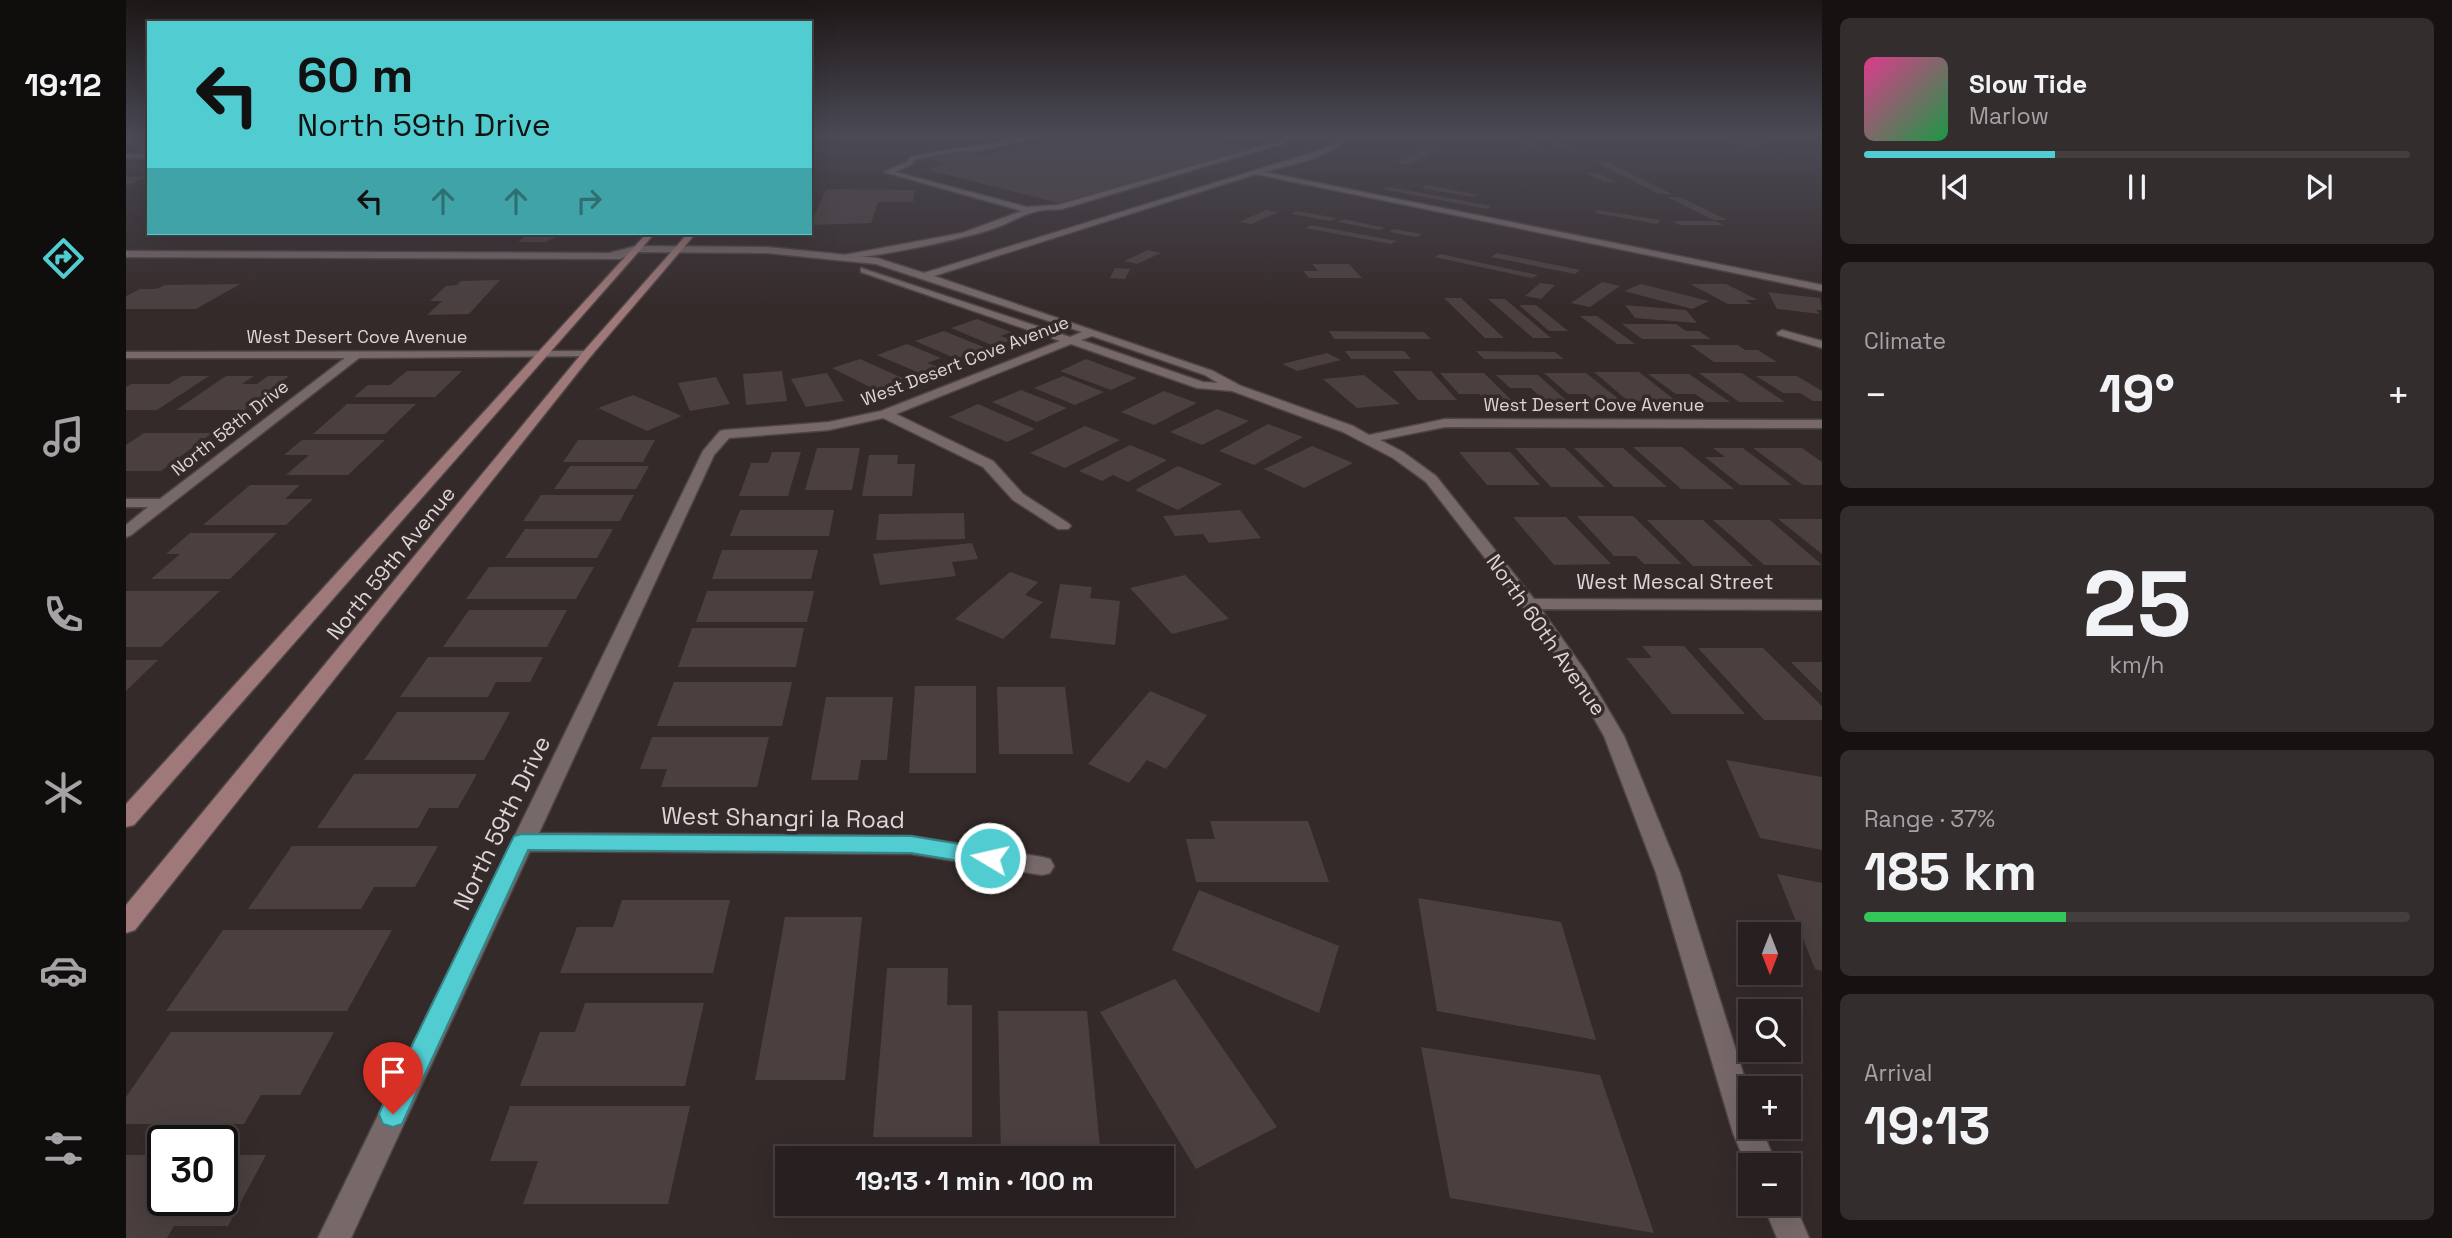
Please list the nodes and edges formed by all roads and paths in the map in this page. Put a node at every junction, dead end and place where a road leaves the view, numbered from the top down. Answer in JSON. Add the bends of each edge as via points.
{"nodes":[{"id":1,"x":963,"y":193,"type":"edge"},
{"id":2,"x":1108,"y":193,"type":"edge"},
{"id":3,"x":1195,"y":193,"type":"edge"},
{"id":4,"x":1356,"y":193,"type":"edge"},
{"id":5,"x":1025,"y":210,"type":"junction"},
{"id":6,"x":649,"y":235,"type":"edge"},
{"id":7,"x":690,"y":235,"type":"edge"},
{"id":8,"x":633,"y":252,"type":"junction"},
{"id":9,"x":675,"y":252,"type":"junction"},
{"id":10,"x":126,"y":254,"type":"edge"},
{"id":11,"x":844,"y":256,"type":"junction"},
{"id":12,"x":927,"y":275,"type":"junction"},
{"id":13,"x":905,"y":282,"type":"junction"},
{"id":14,"x":1822,"y":288,"type":"edge"},
{"id":15,"x":1092,"y":332,"type":"junction"},
{"id":16,"x":1782,"y":333,"type":"dead end"},
{"id":17,"x":1070,"y":339,"type":"junction"},
{"id":18,"x":1822,"y":345,"type":"edge"},
{"id":19,"x":587,"y":354,"type":"junction"},
{"id":20,"x":126,"y":355,"type":"edge"},
{"id":21,"x":356,"y":355,"type":"junction"},
{"id":22,"x":544,"y":355,"type":"junction"},
{"id":23,"x":1237,"y":389,"type":"junction"},
{"id":24,"x":885,"y":414,"type":"junction"},
{"id":25,"x":1822,"y":424,"type":"edge"},
{"id":26,"x":725,"y":434,"type":"joint"},
{"id":27,"x":1368,"y":439,"type":"junction"},
{"id":28,"x":126,"y":503,"type":"edge"},
{"id":29,"x":163,"y":503,"type":"junction"},
{"id":30,"x":1063,"y":526,"type":"dead end"},
{"id":31,"x":126,"y":532,"type":"edge"},
{"id":32,"x":1529,"y":604,"type":"junction"},
{"id":33,"x":1822,"y":605,"type":"edge"},
{"id":34,"x":126,"y":819,"type":"edge"},
{"id":35,"x":522,"y":842,"type":"junction"},
{"id":36,"x":1042,"y":866,"type":"dead end"},
{"id":37,"x":126,"y":923,"type":"edge"},
{"id":38,"x":1756,"y":1153,"type":"edge"},
{"id":39,"x":1784,"y":1216,"type":"edge"},
{"id":40,"x":334,"y":1238,"type":"edge"},
{"id":41,"x":1793,"y":1238,"type":"edge"}],
"edges":[{"from":1,"to":5,"type":"street"},
{"from":2,"to":5,"type":"street","via":[[1059,207]]},
{"from":3,"to":12,"type":"street"},
{"from":4,"to":14,"type":"street"},
{"from":5,"to":11,"type":"street","via":[[981,228]]},
{"from":6,"to":8,"type":"main road","name":"North 59th Avenue"},
{"from":7,"to":9,"type":"main road","name":"North 59th Avenue"},
{"from":8,"to":9,"type":"street"},
{"from":8,"to":10,"type":"street","via":[[609,256]]},
{"from":8,"to":22,"type":"main road","name":"North 59th Avenue"},
{"from":9,"to":11,"type":"street"},
{"from":9,"to":13,"type":"street","name":"North 60th Avenue","via":[[831,263]]},
{"from":9,"to":19,"type":"main road","name":"North 59th Avenue"},
{"from":11,"to":12,"type":"street","name":"North 60th Avenue"},
{"from":12,"to":13,"type":"street"},
{"from":12,"to":15,"type":"street","name":"North 60th Avenue"},
{"from":13,"to":17,"type":"street","name":"North 60th Avenue"},
{"from":15,"to":17,"type":"street","name":"West Desert Cove Avenue"},
{"from":15,"to":23,"type":"street","name":"North 60th Avenue","via":[[1209,373]]},
{"from":16,"to":18,"type":"street"},
{"from":17,"to":23,"type":"street","name":"North 60th Avenue","via":[[1201,385]]},
{"from":17,"to":24,"type":"street","name":"West Desert Cove Avenue"},
{"from":19,"to":22,"type":"street","name":"West Desert Cove Avenue"},
{"from":19,"to":37,"type":"main road","name":"North 59th Avenue"},
{"from":20,"to":21,"type":"street","name":"West Desert Cove Avenue"},
{"from":21,"to":22,"type":"street","name":"West Desert Cove Avenue"},
{"from":21,"to":29,"type":"street","name":"North 58th Drive"},
{"from":22,"to":34,"type":"main road","name":"North 59th Avenue"},
{"from":23,"to":27,"type":"street","name":"North 60th Avenue","via":[[1308,412]]},
{"from":24,"to":26,"type":"street","name":"West Desert Cove Avenue","via":[[829,426]]},
{"from":24,"to":30,"type":"street","via":[[988,464],[1018,497]]},
{"from":25,"to":27,"type":"street","name":"West Desert Cove Avenue","via":[[1445,423]]},
{"from":26,"to":35,"type":"street","name":"North 59th Drive","via":[[708,454]]},
{"from":27,"to":32,"type":"street","name":"North 60th Avenue","via":[[1431,479]]},
{"from":28,"to":29,"type":"street"},
{"from":29,"to":31,"type":"street","name":"North 58th Drive"},
{"from":32,"to":33,"type":"street","name":"West Mescal Street"},
{"from":32,"to":38,"type":"street","name":"North 60th Avenue","via":[[1614,736],[1668,873]]},
{"from":35,"to":36,"type":"street","name":"West Shangri la Road","via":[[911,845]]},
{"from":35,"to":40,"type":"street","name":"North 59th Drive"},
{"from":39,"to":41,"type":"street"}]}
